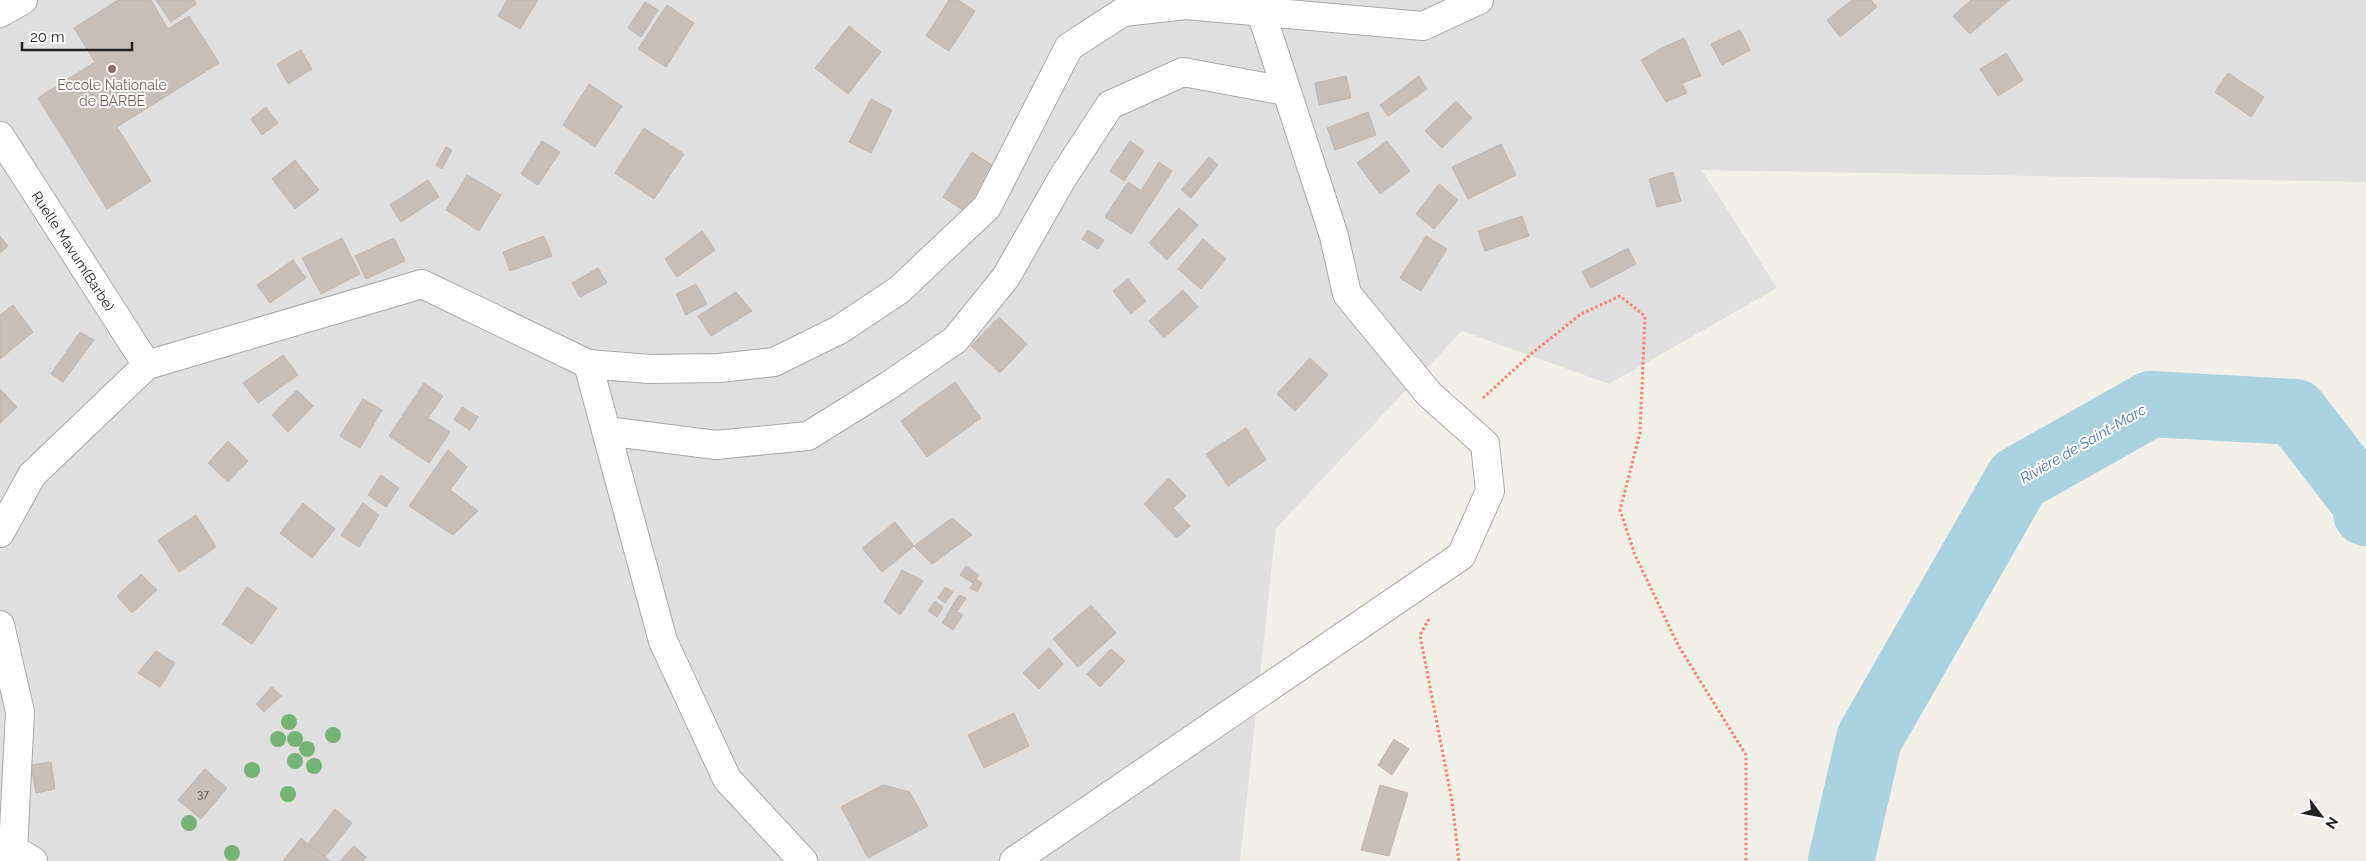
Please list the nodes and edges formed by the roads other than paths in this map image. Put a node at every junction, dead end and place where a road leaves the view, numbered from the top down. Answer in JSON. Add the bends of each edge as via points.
{"nodes":[{"id":1,"x":23,"y":0,"type":"edge"},
{"id":2,"x":1479,"y":0,"type":"edge"},
{"id":3,"x":1259,"y":6,"type":"edge"},
{"id":4,"x":0,"y":13,"type":"edge"},
{"id":5,"x":1286,"y":91,"type":"junction"},
{"id":6,"x":0,"y":136,"type":"edge"},
{"id":7,"x":588,"y":364,"type":"junction"},
{"id":8,"x":147,"y":365,"type":"junction"},
{"id":9,"x":606,"y":432,"type":"junction"},
{"id":10,"x":0,"y":533,"type":"edge"},
{"id":11,"x":0,"y":624,"type":"edge"},
{"id":12,"x":15,"y":853,"type":"edge"},
{"id":13,"x":802,"y":861,"type":"edge"},
{"id":14,"x":1014,"y":861,"type":"edge"}],
"edges":[{"from":1,"to":4,"type":"street"},
{"from":2,"to":3,"type":"street","via":[[1423,26]]},
{"from":3,"to":5,"type":"street"},
{"from":3,"to":7,"type":"street","via":[[1186,5],[1123,12],[1069,47],[987,207],[899,290],[839,330],[774,362],[719,368],[648,369]]},
{"from":5,"to":9,"type":"street","via":[[1183,72],[1110,105],[1063,177],[1006,277],[955,340],[808,436],[716,445]]},
{"from":5,"to":14,"type":"street","via":[[1334,236],[1347,294],[1429,394],[1485,444],[1490,491],[1461,556]]},
{"from":6,"to":8,"type":"street","name":"Ruelle Mavum(Barbe)"},
{"from":7,"to":8,"type":"street","via":[[422,284]]},
{"from":7,"to":9,"type":"street"},
{"from":8,"to":10,"type":"street","via":[[32,475]]},
{"from":9,"to":13,"type":"street","via":[[663,641],[727,780]]},
{"from":11,"to":12,"type":"street","via":[[20,712]]}]}
